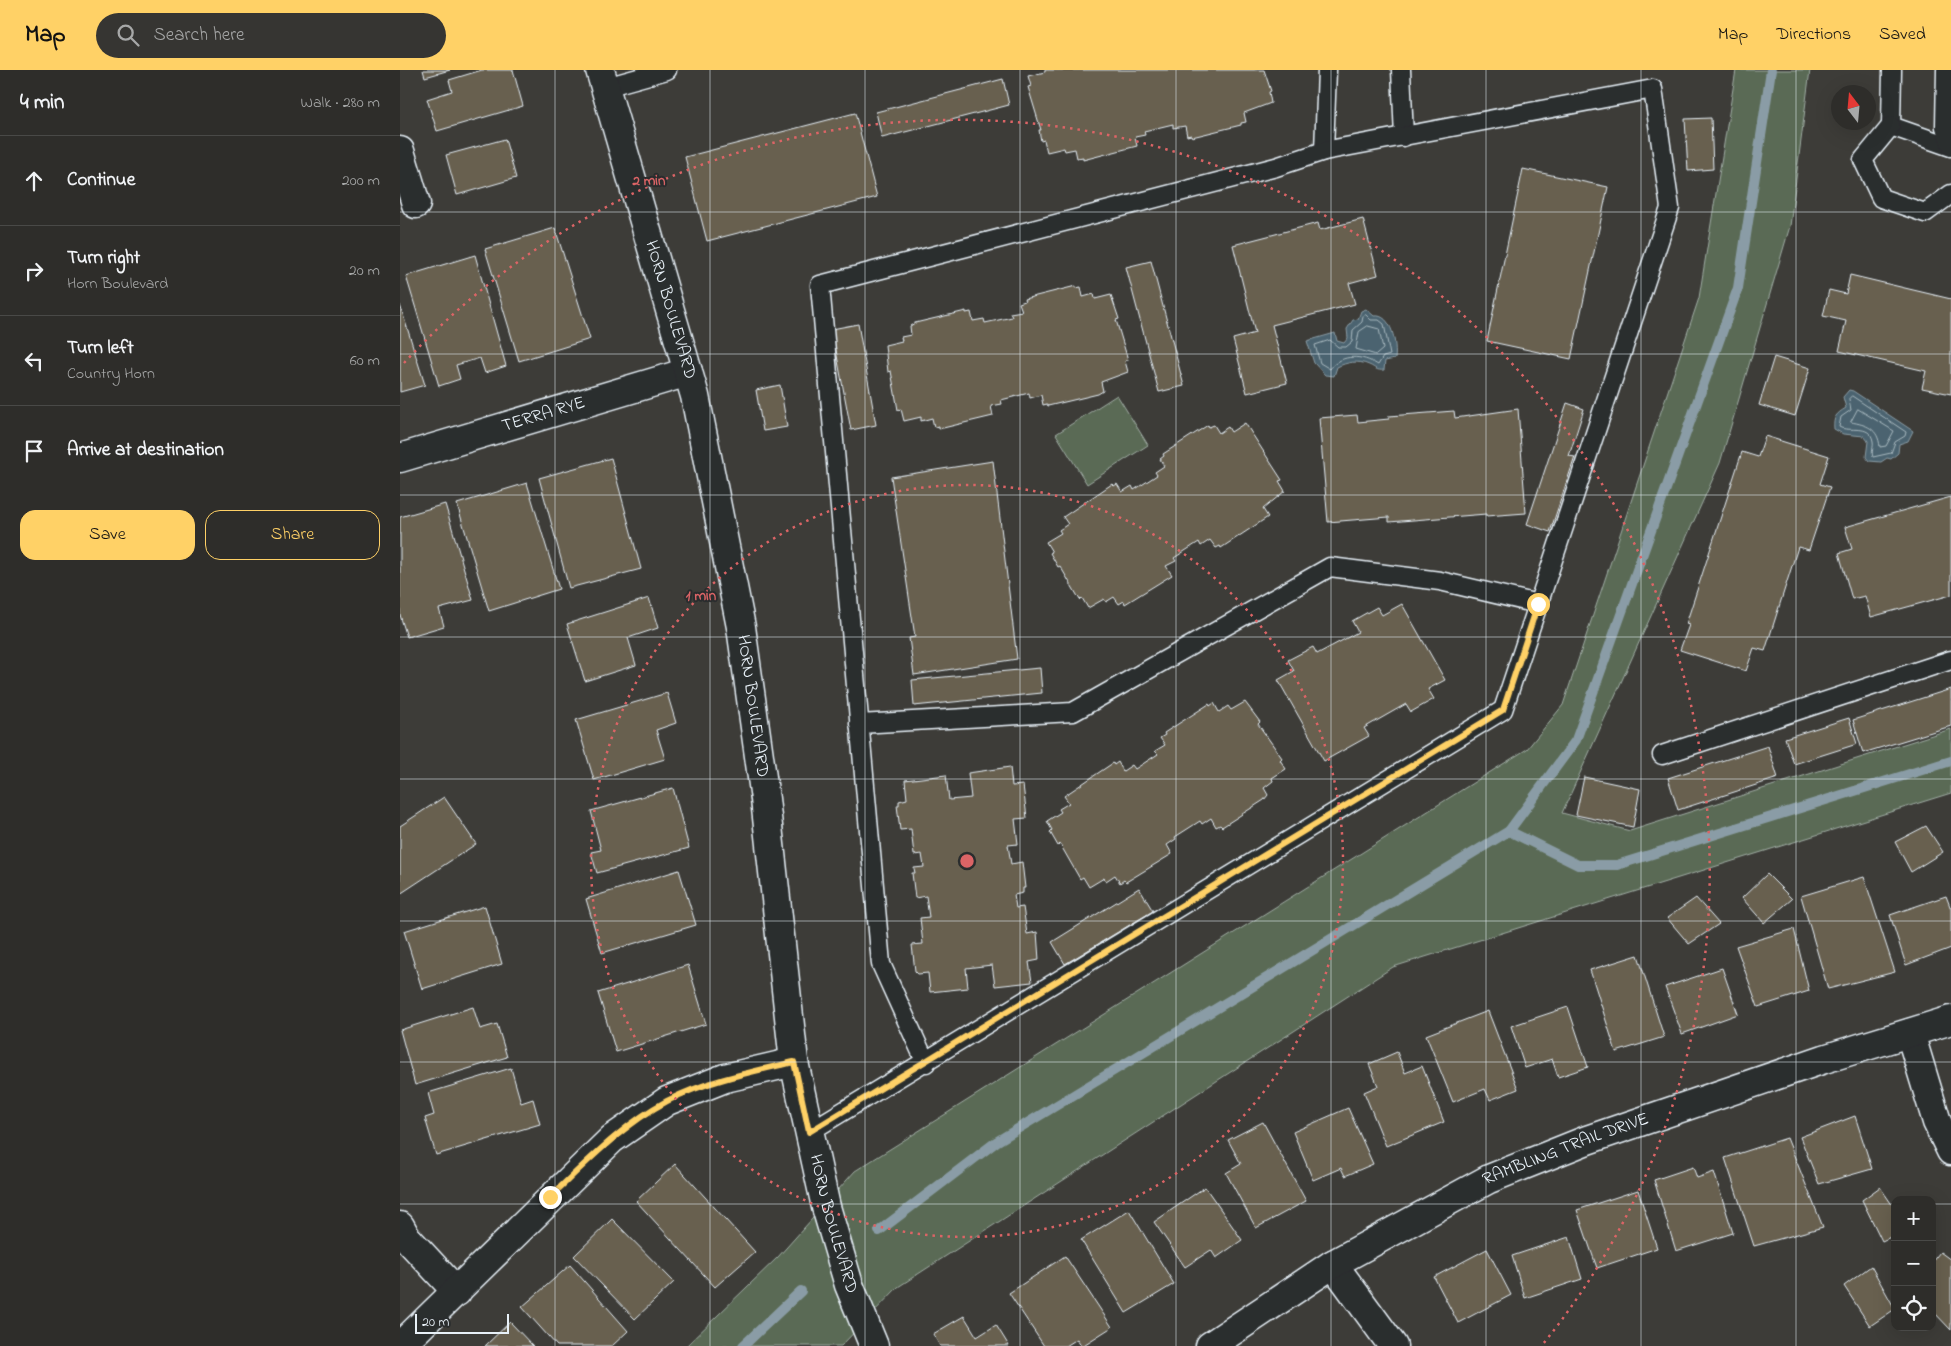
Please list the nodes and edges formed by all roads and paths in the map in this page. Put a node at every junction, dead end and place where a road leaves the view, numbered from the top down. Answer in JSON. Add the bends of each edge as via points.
{"nodes":[{"id":1,"x":667,"y":70,"type":"edge"},
{"id":2,"x":1327,"y":70,"type":"edge"},
{"id":3,"x":1401,"y":70,"type":"edge"},
{"id":4,"x":1892,"y":70,"type":"edge"},
{"id":5,"x":1946,"y":70,"type":"edge"},
{"id":6,"x":603,"y":79,"type":"edge"},
{"id":7,"x":1891,"y":126,"type":"junction"},
{"id":8,"x":1404,"y":137,"type":"junction"},
{"id":9,"x":1951,"y":146,"type":"edge"},
{"id":10,"x":400,"y":151,"type":"edge"},
{"id":11,"x":1324,"y":151,"type":"junction"},
{"id":12,"x":1951,"y":194,"type":"edge"},
{"id":13,"x":416,"y":204,"type":"dead end"},
{"id":14,"x":688,"y":372,"type":"junction"},
{"id":15,"x":400,"y":458,"type":"edge"},
{"id":16,"x":1538,"y":604,"type":"junction"},
{"id":17,"x":1951,"y":660,"type":"edge"},
{"id":18,"x":859,"y":724,"type":"junction"},
{"id":19,"x":1662,"y":755,"type":"dead end"},
{"id":20,"x":1951,"y":1020,"type":"edge"},
{"id":21,"x":1910,"y":1033,"type":"junction"},
{"id":22,"x":794,"y":1062,"type":"junction"},
{"id":23,"x":926,"y":1063,"type":"junction"},
{"id":24,"x":809,"y":1132,"type":"junction"},
{"id":25,"x":1951,"y":1151,"type":"edge"},
{"id":26,"x":400,"y":1226,"type":"edge"},
{"id":27,"x":1333,"y":1264,"type":"junction"},
{"id":28,"x":457,"y":1292,"type":"junction"},
{"id":29,"x":400,"y":1346,"type":"edge"},
{"id":30,"x":874,"y":1346,"type":"edge"},
{"id":31,"x":1210,"y":1346,"type":"edge"},
{"id":32,"x":1393,"y":1346,"type":"edge"}],
"edges":[{"from":1,"to":6,"type":"lane"},
{"from":2,"to":11,"type":"lane"},
{"from":3,"to":8,"type":"lane"},
{"from":4,"to":7,"type":"lane"},
{"from":5,"to":9,"type":"lane","via":[[1945,127]]},
{"from":6,"to":14,"type":"street","name":"HORN BOULEVARD"},
{"from":7,"to":9,"type":"lane"},
{"from":7,"to":12,"type":"lane","via":[[1863,160],[1881,198],[1925,213]]},
{"from":8,"to":11,"type":"lane"},
{"from":8,"to":16,"type":"lane","via":[[1653,89],[1670,208]]},
{"from":10,"to":13,"type":"street"},
{"from":11,"to":18,"type":"lane","via":[[1276,167],[820,285]]},
{"from":14,"to":15,"type":"street","name":"TERRA RYE"},
{"from":14,"to":22,"type":"street","name":"HORN BOULEVARD","via":[[741,627],[765,798]]},
{"from":16,"to":18,"type":"lane","via":[[1440,581],[1330,567],[1073,712]]},
{"from":16,"to":23,"type":"lane","via":[[1503,710]]},
{"from":17,"to":19,"type":"lane"},
{"from":18,"to":23,"type":"lane","via":[[881,964]]},
{"from":20,"to":21,"type":"street","name":"RAMBLING TRAIL DRIVE"},
{"from":21,"to":25,"type":"street","via":[[1937,1122]]},
{"from":21,"to":27,"type":"street","name":"RAMBLING TRAIL DRIVE","via":[[1587,1140],[1489,1179]]},
{"from":22,"to":24,"type":"street","name":"HORN BOULEVARD"},
{"from":22,"to":28,"type":"street","via":[[725,1078],[667,1101],[612,1139]]},
{"from":23,"to":24,"type":"lane"},
{"from":24,"to":30,"type":"street","name":"HORN BOULEVARD","via":[[826,1207],[850,1285]]},
{"from":26,"to":28,"type":"street","via":[[406,1237]]},
{"from":27,"to":31,"type":"street","name":"RAMBLING TRAIL DRIVE"},
{"from":27,"to":32,"type":"street"},
{"from":28,"to":29,"type":"street"}]}
